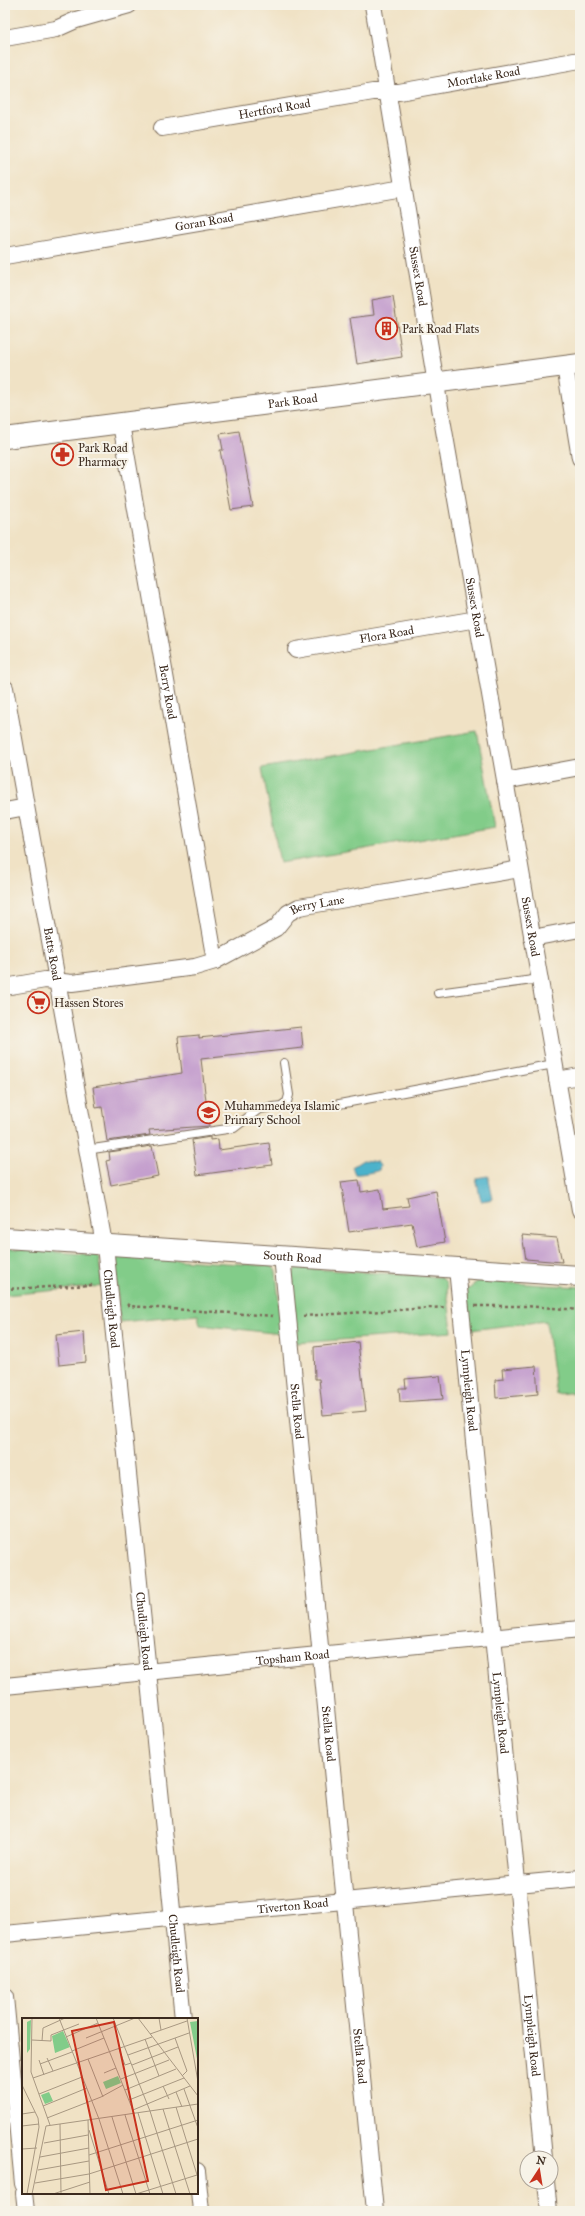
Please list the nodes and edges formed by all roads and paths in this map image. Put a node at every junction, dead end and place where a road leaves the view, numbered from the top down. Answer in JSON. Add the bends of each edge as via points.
{"nodes":[{"id":1,"x":129,"y":5,"type":"edge"},
{"id":2,"x":373,"y":5,"type":"edge"},
{"id":3,"x":5,"y":38,"type":"edge"},
{"id":4,"x":580,"y":60,"type":"edge"},
{"id":5,"x":387,"y":92,"type":"junction"},
{"id":6,"x":162,"y":128,"type":"dead end"},
{"id":7,"x":403,"y":188,"type":"junction"},
{"id":8,"x":5,"y":256,"type":"edge"},
{"id":9,"x":572,"y":365,"type":"edge"},
{"id":10,"x":435,"y":383,"type":"junction"},
{"id":11,"x":121,"y":424,"type":"junction"},
{"id":12,"x":5,"y":438,"type":"edge"},
{"id":13,"x":580,"y":458,"type":"edge"},
{"id":14,"x":477,"y":619,"type":"junction"},
{"id":15,"x":296,"y":650,"type":"dead end"},
{"id":16,"x":5,"y":688,"type":"edge"},
{"id":17,"x":580,"y":767,"type":"edge"},
{"id":18,"x":505,"y":781,"type":"junction"},
{"id":19,"x":26,"y":807,"type":"junction"},
{"id":20,"x":5,"y":811,"type":"edge"},
{"id":21,"x":520,"y":868,"type":"junction"},
{"id":22,"x":580,"y":929,"type":"edge"},
{"id":23,"x":532,"y":938,"type":"junction"},
{"id":24,"x":215,"y":961,"type":"junction"},
{"id":25,"x":540,"y":979,"type":"junction"},
{"id":26,"x":57,"y":982,"type":"junction"},
{"id":27,"x":5,"y":987,"type":"edge"},
{"id":28,"x":438,"y":993,"type":"dead end"},
{"id":29,"x":284,"y":1063,"type":"dead end"},
{"id":30,"x":556,"y":1072,"type":"junction"},
{"id":31,"x":580,"y":1076,"type":"edge"},
{"id":32,"x":334,"y":1105,"type":"dead end"},
{"id":33,"x":86,"y":1150,"type":"junction"},
{"id":34,"x":580,"y":1210,"type":"edge"},
{"id":35,"x":5,"y":1238,"type":"edge"},
{"id":36,"x":104,"y":1244,"type":"junction"},
{"id":37,"x":282,"y":1256,"type":"junction"},
{"id":38,"x":457,"y":1268,"type":"junction"},
{"id":39,"x":580,"y":1276,"type":"edge"},
{"id":40,"x":580,"y":1629,"type":"edge"},
{"id":41,"x":494,"y":1638,"type":"junction"},
{"id":42,"x":321,"y":1654,"type":"junction"},
{"id":43,"x":148,"y":1671,"type":"junction"},
{"id":44,"x":5,"y":1686,"type":"edge"},
{"id":45,"x":580,"y":1878,"type":"edge"},
{"id":46,"x":517,"y":1884,"type":"junction"},
{"id":47,"x":345,"y":1901,"type":"junction"},
{"id":48,"x":173,"y":1918,"type":"junction"},
{"id":49,"x":5,"y":1934,"type":"edge"},
{"id":50,"x":5,"y":1997,"type":"edge"},
{"id":51,"x":182,"y":2018,"type":"edge"},
{"id":52,"x":543,"y":2150,"type":"edge"},
{"id":53,"x":22,"y":2174,"type":"edge"},
{"id":54,"x":198,"y":2181,"type":"edge"},
{"id":55,"x":547,"y":2190,"type":"edge"},
{"id":56,"x":24,"y":2194,"type":"edge"},
{"id":57,"x":26,"y":2211,"type":"edge"},
{"id":58,"x":201,"y":2211,"type":"edge"},
{"id":59,"x":375,"y":2211,"type":"edge"},
{"id":60,"x":549,"y":2211,"type":"edge"}],
"edges":[{"from":1,"to":3,"type":"street","via":[[76,20],[56,29]]},
{"from":2,"to":5,"type":"street","name":"Sussex Road"},
{"from":4,"to":5,"type":"street","name":"Mortlake Road"},
{"from":5,"to":6,"type":"street","name":"Hertford Road","via":[[373,92]]},
{"from":5,"to":7,"type":"street","name":"Sussex Road"},
{"from":7,"to":8,"type":"street","name":"Goran Road"},
{"from":7,"to":10,"type":"street","name":"Sussex Road"},
{"from":9,"to":10,"type":"street","name":"Park Road"},
{"from":9,"to":13,"type":"street"},
{"from":10,"to":11,"type":"street","name":"Park Road"},
{"from":10,"to":14,"type":"street","name":"Sussex Road"},
{"from":11,"to":12,"type":"street","name":"Park Road"},
{"from":11,"to":24,"type":"street","name":"Berry Road"},
{"from":14,"to":15,"type":"street","name":"Flora Road"},
{"from":14,"to":18,"type":"street","name":"Sussex Road"},
{"from":16,"to":19,"type":"street","name":"Batts Road"},
{"from":17,"to":18,"type":"street"},
{"from":18,"to":21,"type":"street","name":"Sussex Road"},
{"from":19,"to":20,"type":"street"},
{"from":19,"to":26,"type":"street","name":"Batts Road"},
{"from":21,"to":23,"type":"street","name":"Sussex Road"},
{"from":21,"to":24,"type":"street","name":"Berry Lane","via":[[299,907],[288,913],[276,928]]},
{"from":22,"to":23,"type":"street"},
{"from":23,"to":25,"type":"street","name":"Sussex Road"},
{"from":24,"to":26,"type":"street","name":"Berry Lane","via":[[171,972],[72,983]]},
{"from":25,"to":28,"type":"lane"},
{"from":25,"to":30,"type":"street","name":"Sussex Road"},
{"from":26,"to":27,"type":"street","name":"Berry Lane","via":[[46,980]]},
{"from":26,"to":33,"type":"street","name":"Batts Road"},
{"from":29,"to":33,"type":"lane","via":[[289,1095],[287,1102],[281,1106],[259,1109],[234,1128]]},
{"from":30,"to":31,"type":"street"},
{"from":30,"to":32,"type":"lane"},
{"from":30,"to":34,"type":"street","name":"Sussex Road"},
{"from":33,"to":36,"type":"street","name":"Batts Road"},
{"from":35,"to":36,"type":"street","name":"South Road"},
{"from":36,"to":37,"type":"street","name":"South Road"},
{"from":36,"to":43,"type":"street","name":"Chudleigh Road"},
{"from":37,"to":38,"type":"street","name":"South Road"},
{"from":37,"to":42,"type":"street","name":"Stella Road"},
{"from":38,"to":39,"type":"street","name":"South Road"},
{"from":38,"to":41,"type":"street","name":"Lympleigh Road"},
{"from":40,"to":41,"type":"street","name":"Topsham Road"},
{"from":41,"to":42,"type":"street","name":"Topsham Road"},
{"from":41,"to":46,"type":"street","name":"Lympleigh Road"},
{"from":42,"to":43,"type":"street","name":"Topsham Road"},
{"from":42,"to":47,"type":"street","name":"Stella Road"},
{"from":43,"to":44,"type":"street","name":"Topsham Road"},
{"from":43,"to":48,"type":"street","name":"Chudleigh Road"},
{"from":45,"to":46,"type":"street","name":"Tiverton Road"},
{"from":46,"to":47,"type":"street","name":"Tiverton Road"},
{"from":46,"to":52,"type":"street","name":"Lympleigh Road"},
{"from":47,"to":48,"type":"street","name":"Tiverton Road"},
{"from":47,"to":59,"type":"street","name":"Stella Road"},
{"from":48,"to":49,"type":"street","name":"Tiverton Road"},
{"from":48,"to":51,"type":"street","name":"Chudleigh Road"},
{"from":50,"to":53,"type":"street"},
{"from":54,"to":58,"type":"street"},
{"from":55,"to":60,"type":"street"},
{"from":56,"to":57,"type":"street"}]}
